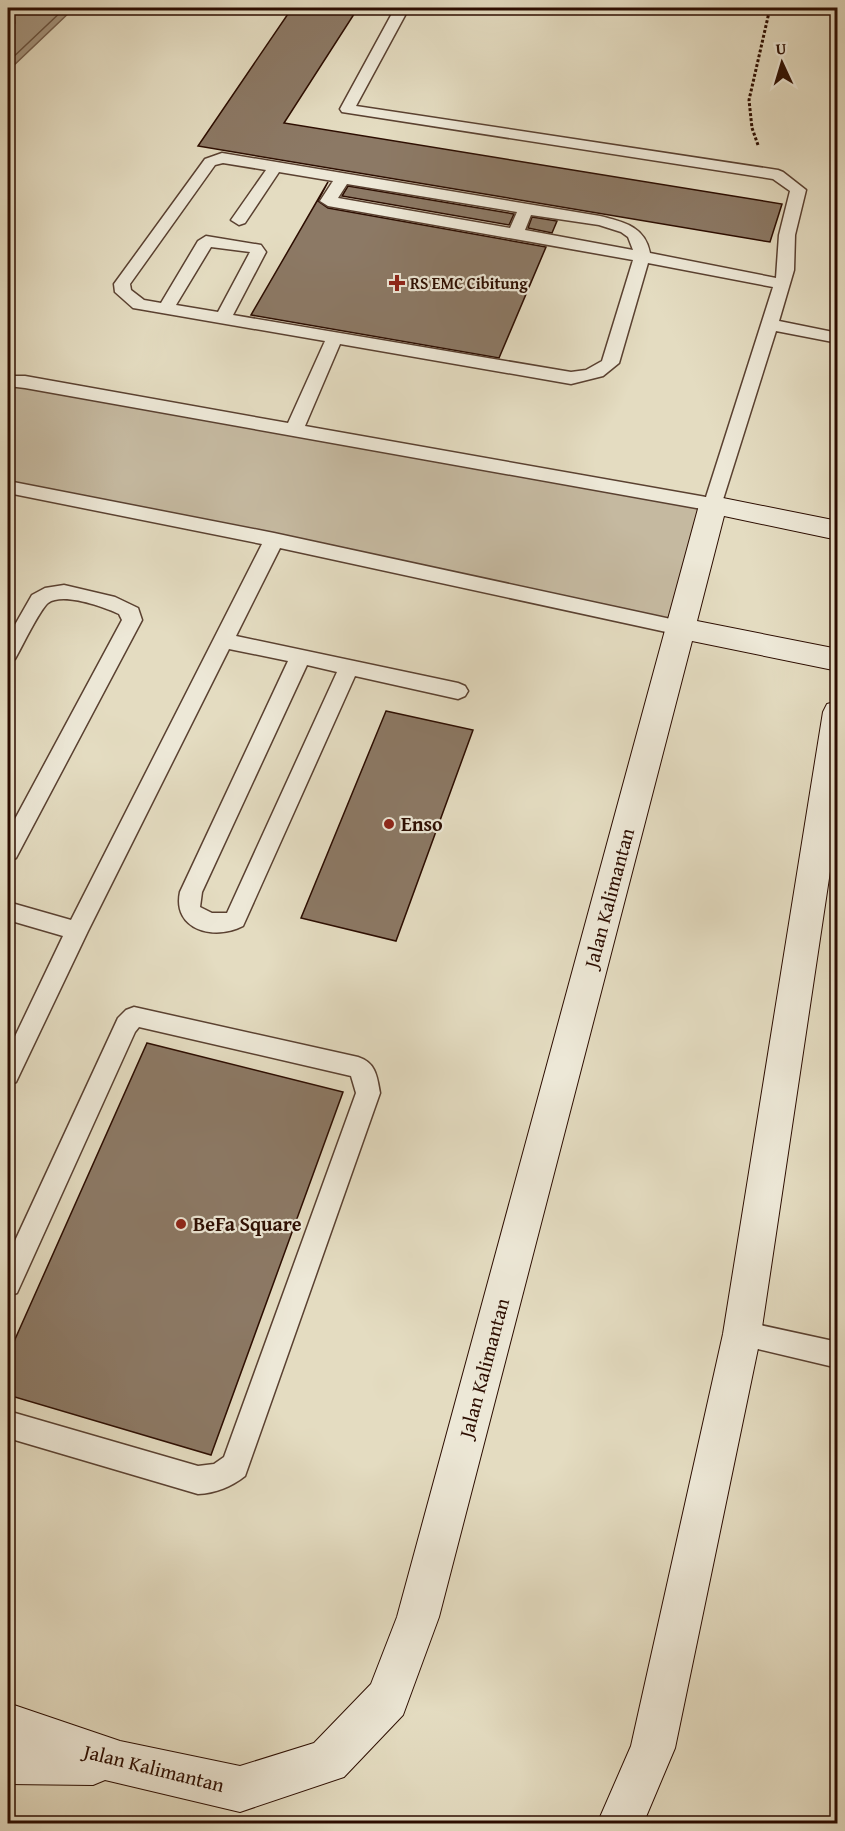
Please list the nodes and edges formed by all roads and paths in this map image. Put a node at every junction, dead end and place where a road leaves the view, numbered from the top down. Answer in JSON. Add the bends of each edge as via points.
{"nodes":[{"id":1,"x":402,"y":8,"type":"edge"},
{"id":2,"x":770,"y":8,"type":"edge"},
{"id":3,"x":276,"y":166,"type":"junction"},
{"id":4,"x":778,"y":175,"type":"junction"},
{"id":5,"x":343,"y":177,"type":"junction"},
{"id":6,"x":412,"y":189,"type":"junction"},
{"id":7,"x":481,"y":201,"type":"junction"},
{"id":8,"x":526,"y":209,"type":"junction"},
{"id":9,"x":395,"y":214,"type":"junction"},
{"id":10,"x":239,"y":220,"type":"dead end"},
{"id":11,"x":469,"y":226,"type":"junction"},
{"id":12,"x":515,"y":234,"type":"junction"},
{"id":13,"x":642,"y":256,"type":"junction"},
{"id":14,"x":782,"y":284,"type":"junction"},
{"id":15,"x":165,"y":309,"type":"junction"},
{"id":16,"x":223,"y":319,"type":"junction"},
{"id":17,"x":770,"y":325,"type":"junction"},
{"id":18,"x":837,"y":338,"type":"edge"},
{"id":19,"x":334,"y":339,"type":"junction"},
{"id":20,"x":8,"y":381,"type":"edge"},
{"id":21,"x":294,"y":430,"type":"junction"},
{"id":22,"x":8,"y":487,"type":"edge"},
{"id":23,"x":713,"y":505,"type":"junction"},
{"id":24,"x":837,"y":531,"type":"edge"},
{"id":25,"x":274,"y":540,"type":"junction"},
{"id":26,"x":680,"y":628,"type":"junction"},
{"id":27,"x":224,"y":640,"type":"junction"},
{"id":28,"x":8,"y":654,"type":"edge"},
{"id":29,"x":301,"y":657,"type":"junction"},
{"id":30,"x":837,"y":660,"type":"edge"},
{"id":31,"x":349,"y":667,"type":"junction"},
{"id":32,"x":459,"y":691,"type":"dead end"},
{"id":33,"x":837,"y":712,"type":"edge"},
{"id":34,"x":8,"y":852,"type":"edge"},
{"id":35,"x":8,"y":911,"type":"edge"},
{"id":36,"x":77,"y":931,"type":"junction"},
{"id":37,"x":8,"y":1075,"type":"edge"},
{"id":38,"x":8,"y":1284,"type":"edge"},
{"id":39,"x":742,"y":1334,"type":"junction"},
{"id":40,"x":837,"y":1355,"type":"edge"},
{"id":41,"x":8,"y":1424,"type":"edge"},
{"id":42,"x":8,"y":1725,"type":"edge"},
{"id":43,"x":8,"y":1762,"type":"edge"},
{"id":44,"x":120,"y":1763,"type":"junction"},
{"id":45,"x":620,"y":1824,"type":"edge"}],
"edges":[{"from":1,"to":4,"type":"lane","via":[[346,109]]},
{"from":2,"to":4,"type":"path","via":[[749,100],[759,151]]},
{"from":3,"to":5,"type":"lane"},
{"from":3,"to":10,"type":"lane"},
{"from":3,"to":15,"type":"lane","via":[[222,158],[210,162],[122,284],[129,299]]},
{"from":4,"to":14,"type":"lane","via":[[798,190],[787,235]]},
{"from":5,"to":6,"type":"lane"},
{"from":5,"to":9,"type":"lane","via":[[328,201]]},
{"from":6,"to":7,"type":"lane"},
{"from":6,"to":9,"type":"lane"},
{"from":7,"to":8,"type":"lane"},
{"from":7,"to":11,"type":"lane"},
{"from":8,"to":12,"type":"lane"},
{"from":8,"to":13,"type":"lane","via":[[625,228],[634,234]]},
{"from":9,"to":11,"type":"lane"},
{"from":11,"to":12,"type":"lane"},
{"from":12,"to":13,"type":"lane"},
{"from":13,"to":14,"type":"lane"},
{"from":13,"to":19,"type":"lane","via":[[610,363],[600,372],[586,376],[571,378]]},
{"from":14,"to":17,"type":"lane"},
{"from":15,"to":16,"type":"lane"},
{"from":15,"to":16,"type":"lane","via":[[206,241],[255,248],[258,252]]},
{"from":16,"to":19,"type":"lane"},
{"from":17,"to":18,"type":"lane"},
{"from":17,"to":23,"type":"lane"},
{"from":19,"to":21,"type":"lane"},
{"from":20,"to":21,"type":"lane"},
{"from":21,"to":23,"type":"lane"},
{"from":22,"to":25,"type":"lane"},
{"from":23,"to":24,"type":"street"},
{"from":23,"to":26,"type":"street","name":"Jalan Kalimantan"},
{"from":25,"to":26,"type":"lane"},
{"from":25,"to":27,"type":"lane"},
{"from":26,"to":30,"type":"street"},
{"from":26,"to":44,"type":"street","name":"Jalan Kalimantan","via":[[418,1617],[387,1700],[328,1761],[240,1789]]},
{"from":27,"to":29,"type":"lane"},
{"from":27,"to":36,"type":"lane"},
{"from":28,"to":34,"type":"lane","via":[[39,600],[46,595],[65,592],[122,606],[131,613],[132,620]]},
{"from":29,"to":31,"type":"lane"},
{"from":29,"to":31,"type":"lane","via":[[191,892],[190,911],[200,918],[225,923],[235,919]]},
{"from":31,"to":32,"type":"lane"},
{"from":33,"to":39,"type":"street"},
{"from":35,"to":36,"type":"lane"},
{"from":36,"to":37,"type":"lane"},
{"from":38,"to":41,"type":"lane","via":[[126,1025],[134,1017],[358,1067],[364,1073],[368,1093],[234,1466],[224,1476],[198,1480]]},
{"from":39,"to":40,"type":"lane"},
{"from":39,"to":45,"type":"street","via":[[653,1748]]},
{"from":42,"to":44,"type":"street","name":"Jalan Kalimantan"},
{"from":43,"to":44,"type":"street"}]}
